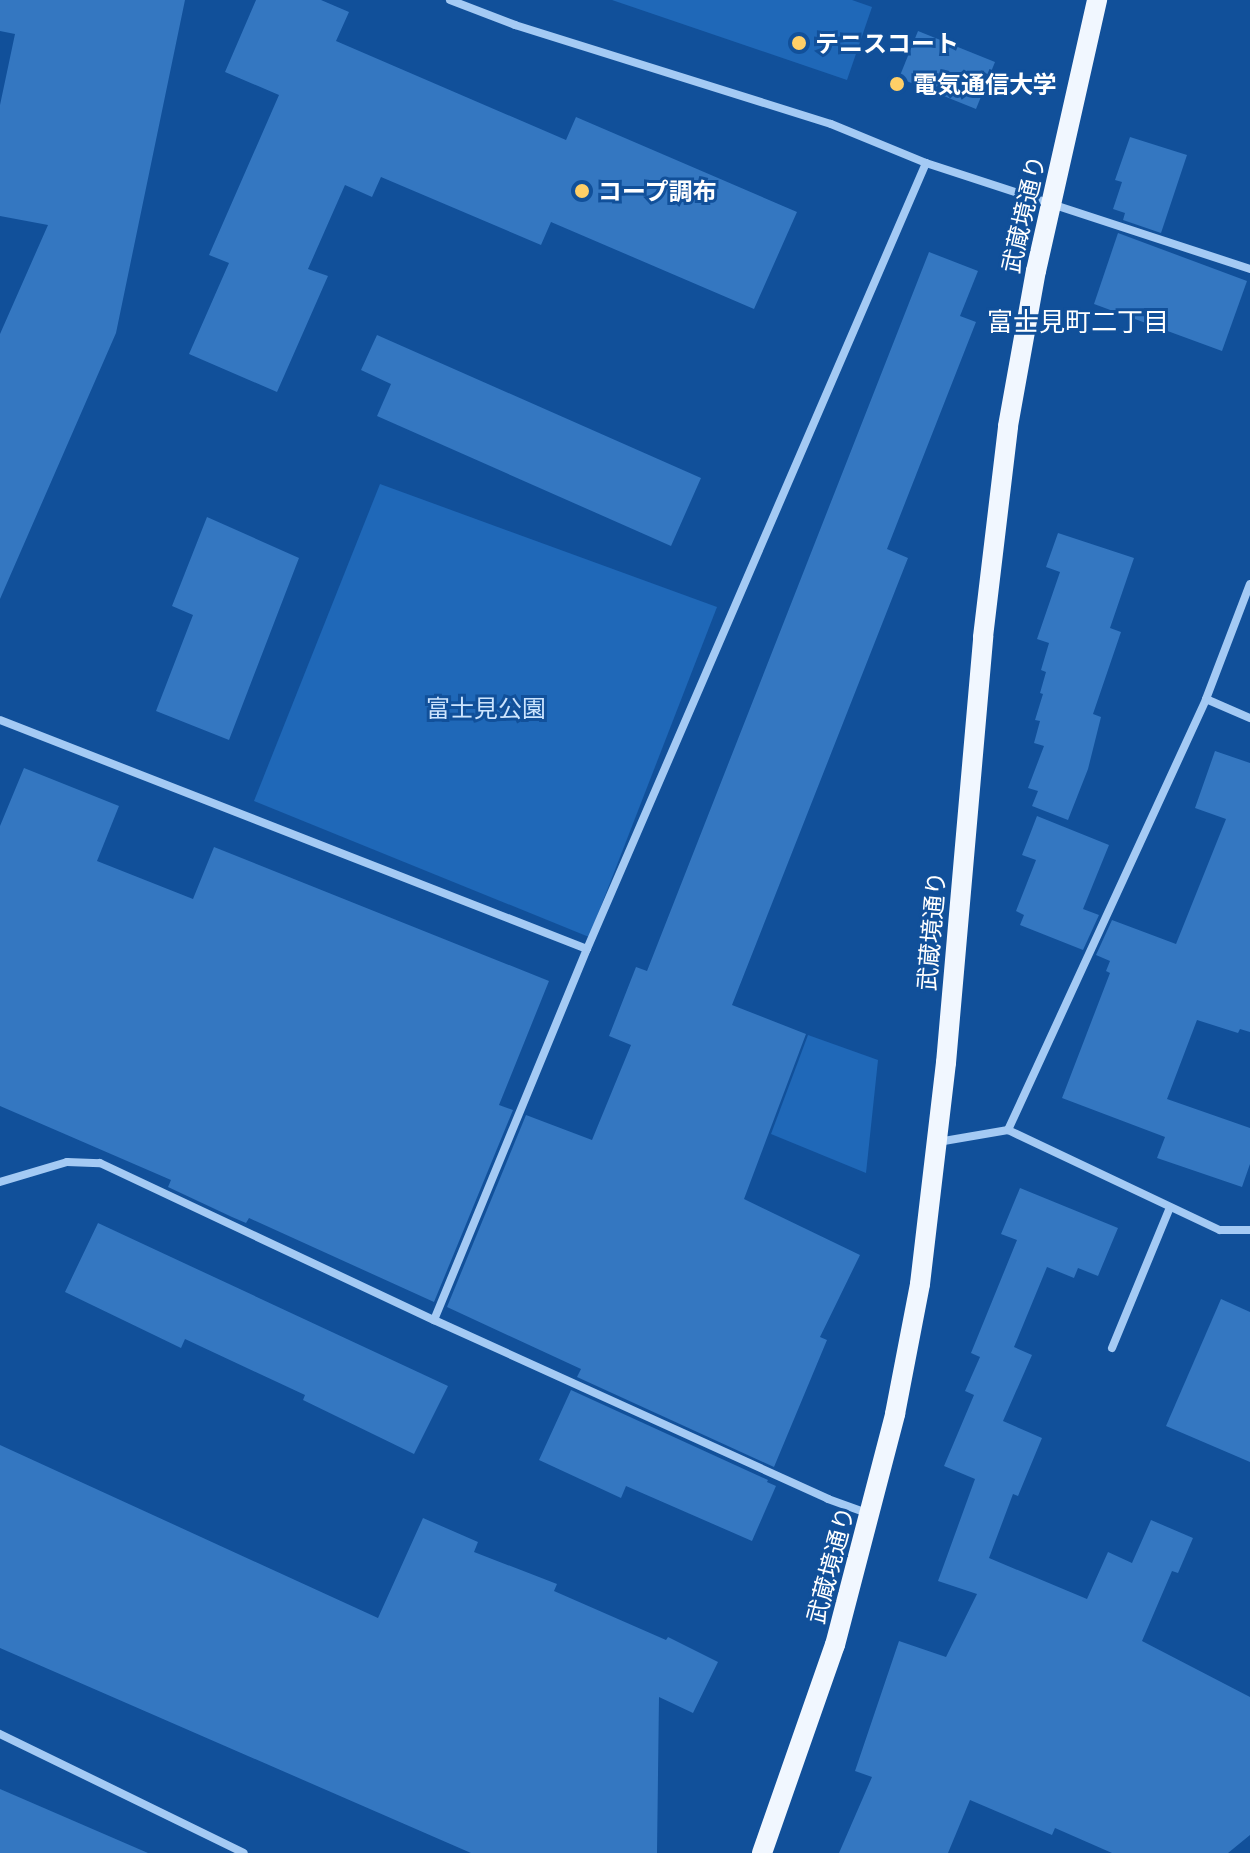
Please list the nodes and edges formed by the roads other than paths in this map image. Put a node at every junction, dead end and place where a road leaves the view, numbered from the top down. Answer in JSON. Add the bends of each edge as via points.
{"nodes":[{"id":1,"x":450,"y":0,"type":"edge"},
{"id":2,"x":1097,"y":0,"type":"edge"},
{"id":3,"x":926,"y":163,"type":"junction"},
{"id":4,"x":1050,"y":203,"type":"junction"},
{"id":5,"x":1250,"y":269,"type":"edge"},
{"id":6,"x":1250,"y":584,"type":"edge"},
{"id":7,"x":1206,"y":699,"type":"junction"},
{"id":8,"x":1250,"y":718,"type":"edge"},
{"id":9,"x":0,"y":720,"type":"edge"},
{"id":10,"x":587,"y":949,"type":"junction"},
{"id":11,"x":1008,"y":1130,"type":"junction"},
{"id":12,"x":938,"y":1142,"type":"junction"},
{"id":13,"x":0,"y":1182,"type":"edge"},
{"id":14,"x":1170,"y":1207,"type":"junction"},
{"id":15,"x":1250,"y":1230,"type":"edge"},
{"id":16,"x":434,"y":1320,"type":"junction"},
{"id":17,"x":1112,"y":1348,"type":"dead end"},
{"id":18,"x":871,"y":1514,"type":"junction"},
{"id":19,"x":0,"y":1734,"type":"edge"},
{"id":20,"x":244,"y":1853,"type":"edge"},
{"id":21,"x":762,"y":1853,"type":"edge"}],
"edges":[{"from":1,"to":3,"type":"street","via":[[831,124]]},
{"from":2,"to":4,"type":"main road","name":"武蔵境通り"},
{"from":3,"to":4,"type":"street"},
{"from":3,"to":10,"type":"street"},
{"from":4,"to":5,"type":"street"},
{"from":4,"to":12,"type":"main road","name":"武蔵境通り","via":[[1008,426],[983,637]]},
{"from":6,"to":7,"type":"street"},
{"from":7,"to":8,"type":"street"},
{"from":7,"to":11,"type":"street"},
{"from":9,"to":10,"type":"street"},
{"from":10,"to":16,"type":"street"},
{"from":11,"to":12,"type":"street"},
{"from":11,"to":14,"type":"street"},
{"from":12,"to":18,"type":"main road","name":"武蔵境通り","via":[[920,1284]]},
{"from":13,"to":16,"type":"street","via":[[67,1162],[100,1163]]},
{"from":14,"to":15,"type":"street","via":[[1220,1230]]},
{"from":14,"to":17,"type":"street"},
{"from":16,"to":18,"type":"street"},
{"from":18,"to":21,"type":"main road","name":"武蔵境通り","via":[[835,1645]]},
{"from":19,"to":20,"type":"street"}]}
